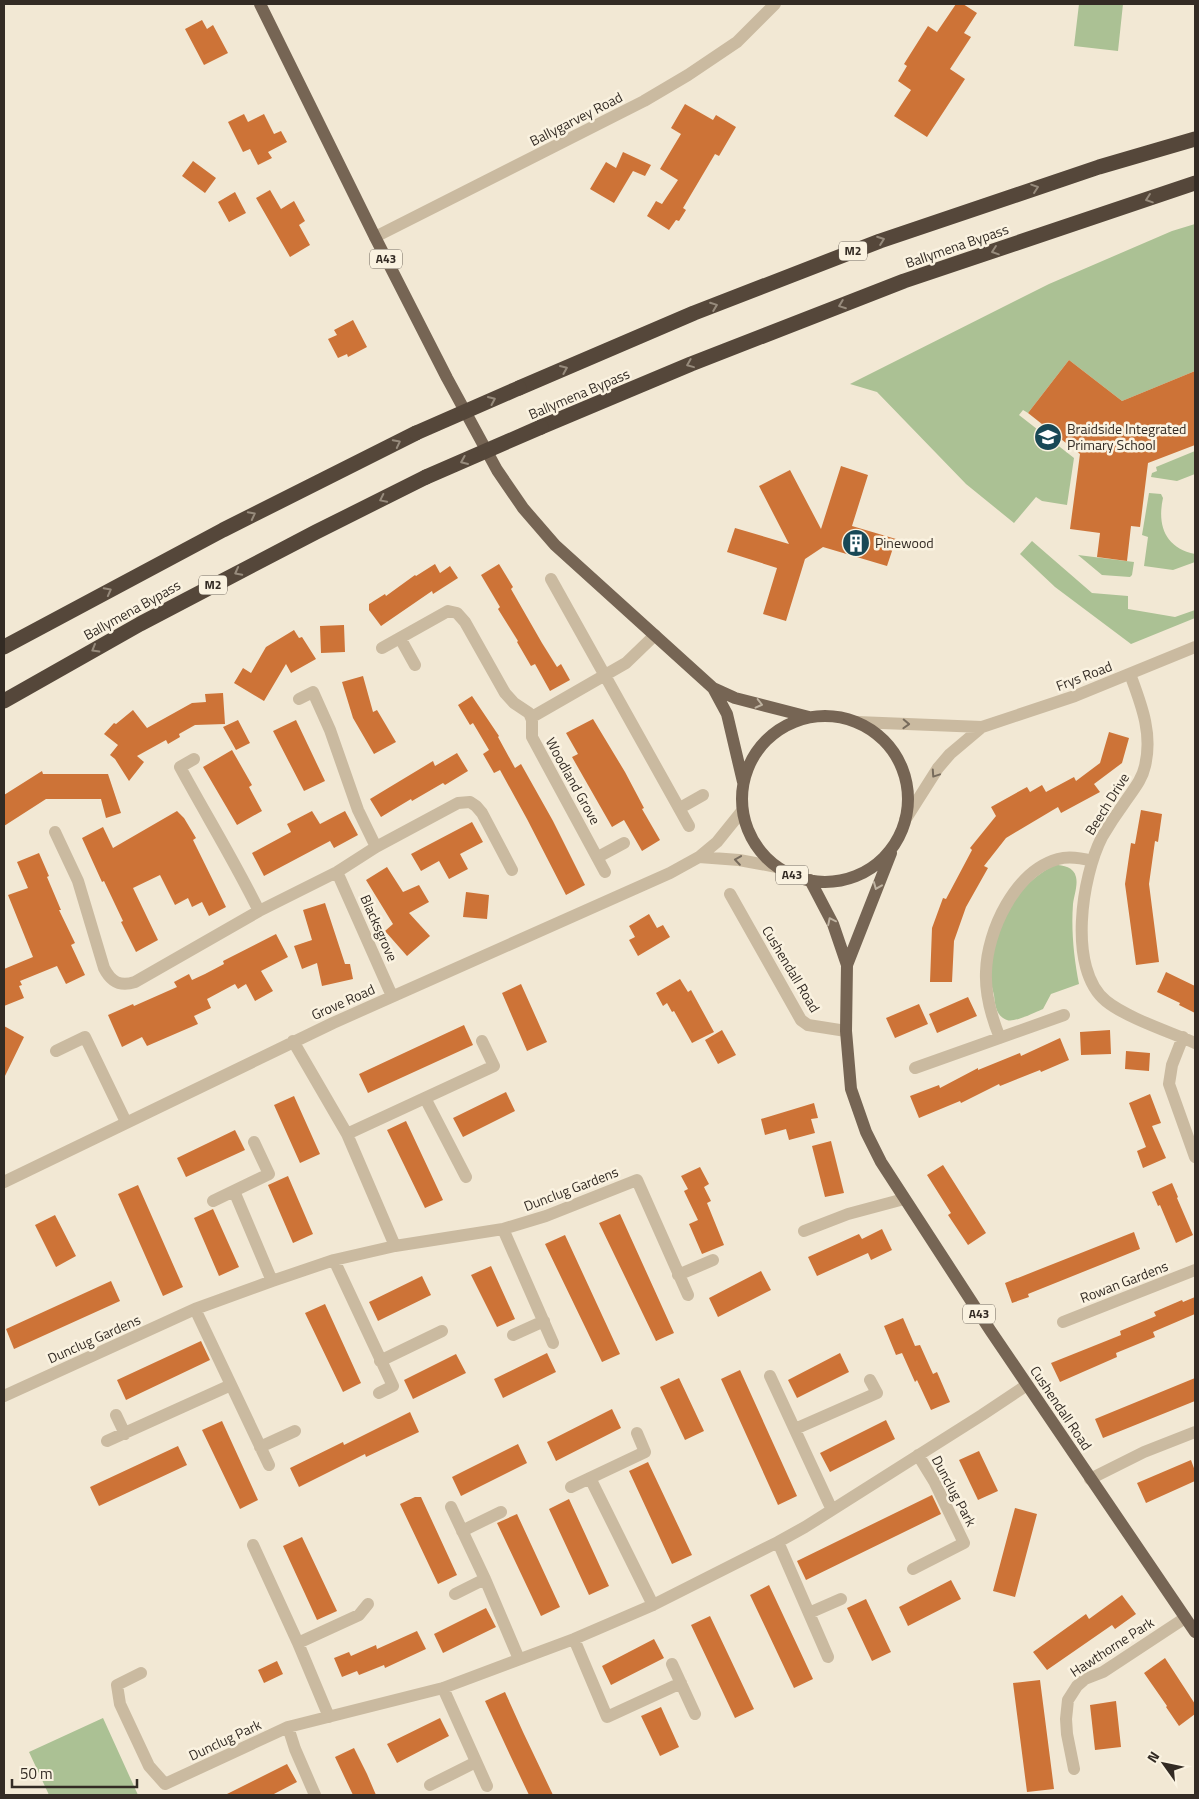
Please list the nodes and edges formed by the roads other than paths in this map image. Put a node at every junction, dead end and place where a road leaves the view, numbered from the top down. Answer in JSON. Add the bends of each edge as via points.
{"nodes":[{"id":1,"x":260,"y":4,"type":"edge"},
{"id":2,"x":775,"y":4,"type":"edge"},
{"id":3,"x":1195,"y":139,"type":"edge"},
{"id":4,"x":1195,"y":183,"type":"edge"},
{"id":5,"x":375,"y":237,"type":"junction"},
{"id":6,"x":551,"y":578,"type":"dead end"},
{"id":7,"x":655,"y":634,"type":"junction"},
{"id":8,"x":400,"y":638,"type":"junction"},
{"id":9,"x":4,"y":647,"type":"edge"},
{"id":10,"x":1195,"y":647,"type":"edge"},
{"id":11,"x":382,"y":648,"type":"dead end"},
{"id":12,"x":415,"y":665,"type":"dead end"},
{"id":13,"x":1130,"y":674,"type":"junction"},
{"id":14,"x":606,"y":676,"type":"junction"},
{"id":15,"x":712,"y":688,"type":"junction"},
{"id":16,"x":299,"y":699,"type":"dead end"},
{"id":17,"x":4,"y":700,"type":"edge"},
{"id":18,"x":532,"y":717,"type":"junction"},
{"id":19,"x":809,"y":717,"type":"junction"},
{"id":20,"x":857,"y":722,"type":"junction"},
{"id":21,"x":982,"y":727,"type":"junction"},
{"id":22,"x":194,"y":759,"type":"dead end"},
{"id":23,"x":743,"y":782,"type":"junction"},
{"id":24,"x":703,"y":795,"type":"dead end"},
{"id":25,"x":680,"y":808,"type":"junction"},
{"id":26,"x":742,"y":811,"type":"junction"},
{"id":27,"x":905,"y":820,"type":"junction"},
{"id":28,"x":689,"y":826,"type":"dead end"},
{"id":29,"x":55,"y":832,"type":"dead end"},
{"id":30,"x":896,"y":842,"type":"junction"},
{"id":31,"x":624,"y":844,"type":"dead end"},
{"id":32,"x":376,"y":848,"type":"junction"},
{"id":33,"x":598,"y":857,"type":"junction"},
{"id":34,"x":699,"y":857,"type":"junction"},
{"id":35,"x":1092,"y":861,"type":"junction"},
{"id":36,"x":777,"y":867,"type":"junction"},
{"id":37,"x":512,"y":870,"type":"dead end"},
{"id":38,"x":338,"y":872,"type":"junction"},
{"id":39,"x":605,"y":872,"type":"dead end"},
{"id":40,"x":810,"y":880,"type":"junction"},
{"id":41,"x":730,"y":894,"type":"dead end"},
{"id":42,"x":259,"y":911,"type":"junction"},
{"id":43,"x":847,"y":965,"type":"junction"},
{"id":44,"x":392,"y":996,"type":"junction"},
{"id":45,"x":1064,"y":1016,"type":"dead end"},
{"id":46,"x":846,"y":1031,"type":"junction"},
{"id":47,"x":1183,"y":1037,"type":"junction"},
{"id":48,"x":1000,"y":1038,"type":"junction"},
{"id":49,"x":482,"y":1040,"type":"dead end"},
{"id":50,"x":293,"y":1041,"type":"junction"},
{"id":51,"x":1195,"y":1043,"type":"edge"},
{"id":52,"x":56,"y":1051,"type":"dead end"},
{"id":53,"x":915,"y":1068,"type":"dead end"},
{"id":54,"x":425,"y":1098,"type":"junction"},
{"id":55,"x":126,"y":1122,"type":"junction"},
{"id":56,"x":347,"y":1134,"type":"junction"},
{"id":57,"x":254,"y":1142,"type":"dead end"},
{"id":58,"x":1195,"y":1157,"type":"edge"},
{"id":59,"x":466,"y":1177,"type":"dead end"},
{"id":60,"x":4,"y":1182,"type":"edge"},
{"id":61,"x":234,"y":1191,"type":"junction"},
{"id":62,"x":904,"y":1199,"type":"junction"},
{"id":63,"x":213,"y":1201,"type":"dead end"},
{"id":64,"x":502,"y":1229,"type":"junction"},
{"id":65,"x":804,"y":1231,"type":"dead end"},
{"id":66,"x":395,"y":1246,"type":"junction"},
{"id":67,"x":334,"y":1260,"type":"junction"},
{"id":68,"x":713,"y":1260,"type":"dead end"},
{"id":69,"x":1195,"y":1270,"type":"edge"},
{"id":70,"x":678,"y":1275,"type":"junction"},
{"id":71,"x":272,"y":1281,"type":"junction"},
{"id":72,"x":688,"y":1295,"type":"dead end"},
{"id":73,"x":195,"y":1309,"type":"junction"},
{"id":74,"x":544,"y":1321,"type":"junction"},
{"id":75,"x":1063,"y":1322,"type":"dead end"},
{"id":76,"x":442,"y":1330,"type":"dead end"},
{"id":77,"x":514,"y":1335,"type":"dead end"},
{"id":78,"x":553,"y":1342,"type":"dead end"},
{"id":79,"x":380,"y":1361,"type":"junction"},
{"id":80,"x":770,"y":1376,"type":"dead end"},
{"id":81,"x":870,"y":1380,"type":"dead end"},
{"id":82,"x":1027,"y":1384,"type":"junction"},
{"id":83,"x":231,"y":1385,"type":"junction"},
{"id":84,"x":379,"y":1393,"type":"dead end"},
{"id":85,"x":4,"y":1396,"type":"edge"},
{"id":86,"x":116,"y":1415,"type":"dead end"},
{"id":87,"x":795,"y":1429,"type":"junction"},
{"id":88,"x":295,"y":1431,"type":"dead end"},
{"id":89,"x":1195,"y":1432,"type":"edge"},
{"id":90,"x":637,"y":1433,"type":"dead end"},
{"id":91,"x":125,"y":1434,"type":"junction"},
{"id":92,"x":107,"y":1441,"type":"dead end"},
{"id":93,"x":260,"y":1447,"type":"junction"},
{"id":94,"x":918,"y":1455,"type":"junction"},
{"id":95,"x":270,"y":1465,"type":"dead end"},
{"id":96,"x":590,"y":1478,"type":"junction"},
{"id":97,"x":1090,"y":1479,"type":"junction"},
{"id":98,"x":571,"y":1487,"type":"dead end"},
{"id":99,"x":451,"y":1507,"type":"dead end"},
{"id":100,"x":832,"y":1510,"type":"junction"},
{"id":101,"x":501,"y":1512,"type":"dead end"},
{"id":102,"x":462,"y":1531,"type":"junction"},
{"id":103,"x":778,"y":1542,"type":"junction"},
{"id":104,"x":253,"y":1545,"type":"dead end"},
{"id":105,"x":913,"y":1568,"type":"dead end"},
{"id":106,"x":485,"y":1579,"type":"junction"},
{"id":107,"x":455,"y":1594,"type":"dead end"},
{"id":108,"x":840,"y":1599,"type":"dead end"},
{"id":109,"x":368,"y":1604,"type":"dead end"},
{"id":110,"x":653,"y":1605,"type":"junction"},
{"id":111,"x":809,"y":1613,"type":"junction"},
{"id":112,"x":1185,"y":1618,"type":"junction"},
{"id":113,"x":1195,"y":1632,"type":"edge"},
{"id":114,"x":574,"y":1639,"type":"junction"},
{"id":115,"x":298,"y":1643,"type":"junction"},
{"id":116,"x":828,"y":1657,"type":"dead end"},
{"id":117,"x":519,"y":1659,"type":"junction"},
{"id":118,"x":672,"y":1664,"type":"dead end"},
{"id":119,"x":142,"y":1673,"type":"dead end"},
{"id":120,"x":681,"y":1683,"type":"junction"},
{"id":121,"x":443,"y":1688,"type":"junction"},
{"id":122,"x":695,"y":1714,"type":"dead end"},
{"id":123,"x":330,"y":1716,"type":"junction"},
{"id":124,"x":288,"y":1728,"type":"junction"},
{"id":125,"x":476,"y":1762,"type":"junction"},
{"id":126,"x":1074,"y":1769,"type":"dead end"},
{"id":127,"x":430,"y":1785,"type":"dead end"},
{"id":128,"x":487,"y":1786,"type":"dead end"},
{"id":129,"x":315,"y":1795,"type":"edge"}],
"edges":[{"from":1,"to":5,"type":"main road","number":"A43"},
{"from":2,"to":5,"type":"street","name":"Ballygarvey Road","via":[[737,42],[644,101]]},
{"from":9,"to":3,"type":"highway","name":"Ballymena Bypass","number":"M2","one_way":true,"bridge":true,"via":[[223,530],[416,434],[694,313],[880,241],[1099,167]]},
{"from":4,"to":17,"type":"highway","name":"Ballymena Bypass","number":"M2","one_way":true,"bridge":true,"via":[[904,281],[541,427],[426,477],[316,532]]},
{"from":5,"to":7,"type":"main road","number":"A43","via":[[497,470],[523,508],[555,545]]},
{"from":6,"to":14,"type":"street"},
{"from":7,"to":14,"type":"street","via":[[626,663]]},
{"from":7,"to":15,"type":"main road","number":"A43"},
{"from":8,"to":11,"type":"street"},
{"from":8,"to":12,"type":"street"},
{"from":8,"to":18,"type":"street","via":[[448,611],[457,613],[505,693]]},
{"from":10,"to":13,"type":"street","name":"Frys Road"},
{"from":13,"to":21,"type":"street","name":"Frys Road"},
{"from":13,"to":35,"type":"street","name":"Beech Drive","via":[[1144,716],[1148,741],[1146,765],[1138,783],[1106,830]]},
{"from":14,"to":18,"type":"street"},
{"from":14,"to":25,"type":"street"},
{"from":15,"to":19,"type":"main road","number":"A43","one_way":true,"via":[[735,698]]},
{"from":15,"to":23,"type":"main road","number":"A43","via":[[727,714]]},
{"from":16,"to":32,"type":"street","via":[[313,692]]},
{"from":18,"to":33,"type":"street","name":"Woodland Grove","via":[[532,737]]},
{"from":19,"to":20,"type":"main road","number":"A43","via":[[833,716]]},
{"from":19,"to":23,"type":"main road","number":"A43","via":[[786,725],[766,740],[751,759]]},
{"from":20,"to":21,"type":"street","name":"Frys Road","one_way":true},
{"from":20,"to":27,"type":"main road","number":"A43","via":[[877,734],[893,752],[904,773],[908,797]]},
{"from":21,"to":27,"type":"street","name":"Frys Road","one_way":true,"via":[[938,768]]},
{"from":22,"to":42,"type":"street","via":[[180,767]]},
{"from":23,"to":26,"type":"main road","number":"A43"},
{"from":24,"to":25,"type":"street"},
{"from":25,"to":28,"type":"street"},
{"from":26,"to":34,"type":"street","name":"Grove Road","via":[[717,842]]},
{"from":26,"to":36,"type":"main road","number":"A43","via":[[748,833],[760,852]]},
{"from":27,"to":30,"type":"main road","number":"A43"},
{"from":29,"to":42,"type":"street","via":[[78,881],[102,964],[117,983],[135,982]]},
{"from":30,"to":40,"type":"main road","number":"A43","via":[[880,861],[859,874],[835,881]]},
{"from":30,"to":43,"type":"main road","name":"Cushendall Road","number":"A43","one_way":true},
{"from":31,"to":33,"type":"street"},
{"from":32,"to":37,"type":"street","via":[[468,801],[479,809]]},
{"from":32,"to":38,"type":"street"},
{"from":33,"to":39,"type":"street","name":"Woodland Grove"},
{"from":36,"to":34,"type":"street","one_way":true},
{"from":34,"to":44,"type":"street","name":"Grove Road","via":[[670,873]]},
{"from":35,"to":47,"type":"street","name":"Beech Drive","via":[[1083,896],[1082,926],[1085,962],[1091,983],[1113,1006]]},
{"from":35,"to":48,"type":"street","via":[[1068,858],[1044,865],[1023,881],[1004,908],[986,962],[988,1005]]},
{"from":36,"to":40,"type":"main road","number":"A43","via":[[792,876]]},
{"from":38,"to":42,"type":"street"},
{"from":38,"to":44,"type":"street","name":"Blacksgrove"},
{"from":43,"to":40,"type":"main road","name":"Cushendall Road","number":"A43","one_way":true,"via":[[834,924]]},
{"from":41,"to":46,"type":"street","name":"Cushendall Road","via":[[801,1020],[808,1025]]},
{"from":43,"to":46,"type":"main road","name":"Cushendall Road","number":"A43"},
{"from":44,"to":50,"type":"street","name":"Grove Road"},
{"from":45,"to":48,"type":"street"},
{"from":46,"to":62,"type":"main road","name":"Cushendall Road","number":"A43","via":[[851,1089],[866,1132]]},
{"from":47,"to":51,"type":"street","name":"Beech Drive"},
{"from":47,"to":58,"type":"street","via":[[1172,1065],[1169,1084]]},
{"from":48,"to":53,"type":"street"},
{"from":49,"to":54,"type":"street","via":[[494,1066]]},
{"from":50,"to":55,"type":"street","name":"Grove Road"},
{"from":50,"to":56,"type":"street"},
{"from":52,"to":55,"type":"street","via":[[85,1037]]},
{"from":54,"to":56,"type":"street"},
{"from":54,"to":59,"type":"street"},
{"from":55,"to":60,"type":"street","name":"Grove Road"},
{"from":56,"to":66,"type":"street"},
{"from":57,"to":61,"type":"street","via":[[269,1174]]},
{"from":61,"to":63,"type":"street"},
{"from":61,"to":71,"type":"street"},
{"from":62,"to":65,"type":"street","via":[[848,1214]]},
{"from":62,"to":82,"type":"main road","name":"Cushendall Road","number":"A43"},
{"from":64,"to":66,"type":"street","name":"Dunclug Gardens"},
{"from":64,"to":70,"type":"street","name":"Dunclug Gardens","via":[[546,1216],[637,1180]]},
{"from":64,"to":74,"type":"street"},
{"from":66,"to":67,"type":"street","name":"Dunclug Gardens"},
{"from":67,"to":71,"type":"street","name":"Dunclug Gardens"},
{"from":67,"to":79,"type":"street"},
{"from":68,"to":70,"type":"street"},
{"from":69,"to":75,"type":"street","name":"Rowan Gardens"},
{"from":70,"to":72,"type":"street","name":"Dunclug Gardens"},
{"from":71,"to":73,"type":"street","name":"Dunclug Gardens"},
{"from":73,"to":83,"type":"street"},
{"from":73,"to":85,"type":"street","name":"Dunclug Gardens"},
{"from":74,"to":77,"type":"street"},
{"from":74,"to":78,"type":"street"},
{"from":76,"to":79,"type":"street"},
{"from":79,"to":84,"type":"street","via":[[392,1386]]},
{"from":80,"to":87,"type":"street"},
{"from":81,"to":87,"type":"street","via":[[878,1393]]},
{"from":82,"to":94,"type":"street","name":"Dunclug Park"},
{"from":82,"to":97,"type":"main road","name":"Cushendall Road","number":"A43"},
{"from":83,"to":91,"type":"street"},
{"from":83,"to":93,"type":"street"},
{"from":86,"to":91,"type":"street"},
{"from":87,"to":100,"type":"street"},
{"from":88,"to":93,"type":"street"},
{"from":89,"to":97,"type":"street","via":[[1144,1452]]},
{"from":90,"to":96,"type":"street","via":[[645,1452]]},
{"from":91,"to":92,"type":"street"},
{"from":93,"to":95,"type":"street"},
{"from":94,"to":100,"type":"street","name":"Dunclug Park"},
{"from":94,"to":105,"type":"street","name":"Dunclug Park","via":[[964,1543]]},
{"from":96,"to":98,"type":"street"},
{"from":96,"to":110,"type":"street"},
{"from":97,"to":112,"type":"main road","name":"Cushendall Road","number":"A43"},
{"from":99,"to":102,"type":"street"},
{"from":100,"to":103,"type":"street","name":"Dunclug Park"},
{"from":101,"to":102,"type":"street"},
{"from":102,"to":106,"type":"street"},
{"from":103,"to":110,"type":"street","name":"Dunclug Park"},
{"from":103,"to":111,"type":"street"},
{"from":104,"to":115,"type":"street"},
{"from":106,"to":107,"type":"street"},
{"from":106,"to":117,"type":"street"},
{"from":108,"to":111,"type":"street"},
{"from":109,"to":115,"type":"street","via":[[360,1614]]},
{"from":110,"to":114,"type":"street","name":"Dunclug Park"},
{"from":111,"to":116,"type":"street"},
{"from":112,"to":113,"type":"main road","name":"Cushendall Road","number":"A43"},
{"from":112,"to":126,"type":"street","name":"Hawthorne Park","via":[[1077,1686],[1068,1700],[1066,1719]]},
{"from":114,"to":117,"type":"street","name":"Dunclug Park"},
{"from":114,"to":120,"type":"street","via":[[608,1717]]},
{"from":115,"to":123,"type":"street"},
{"from":117,"to":121,"type":"street","name":"Dunclug Park"},
{"from":118,"to":120,"type":"street"},
{"from":119,"to":124,"type":"street","name":"Dunclug Park","via":[[117,1685],[120,1704],[150,1766],[165,1784]]},
{"from":120,"to":122,"type":"street"},
{"from":121,"to":123,"type":"street","name":"Dunclug Park"},
{"from":121,"to":125,"type":"street"},
{"from":123,"to":124,"type":"street","name":"Dunclug Park"},
{"from":124,"to":129,"type":"street"},
{"from":125,"to":127,"type":"street"},
{"from":125,"to":128,"type":"street"}]}
